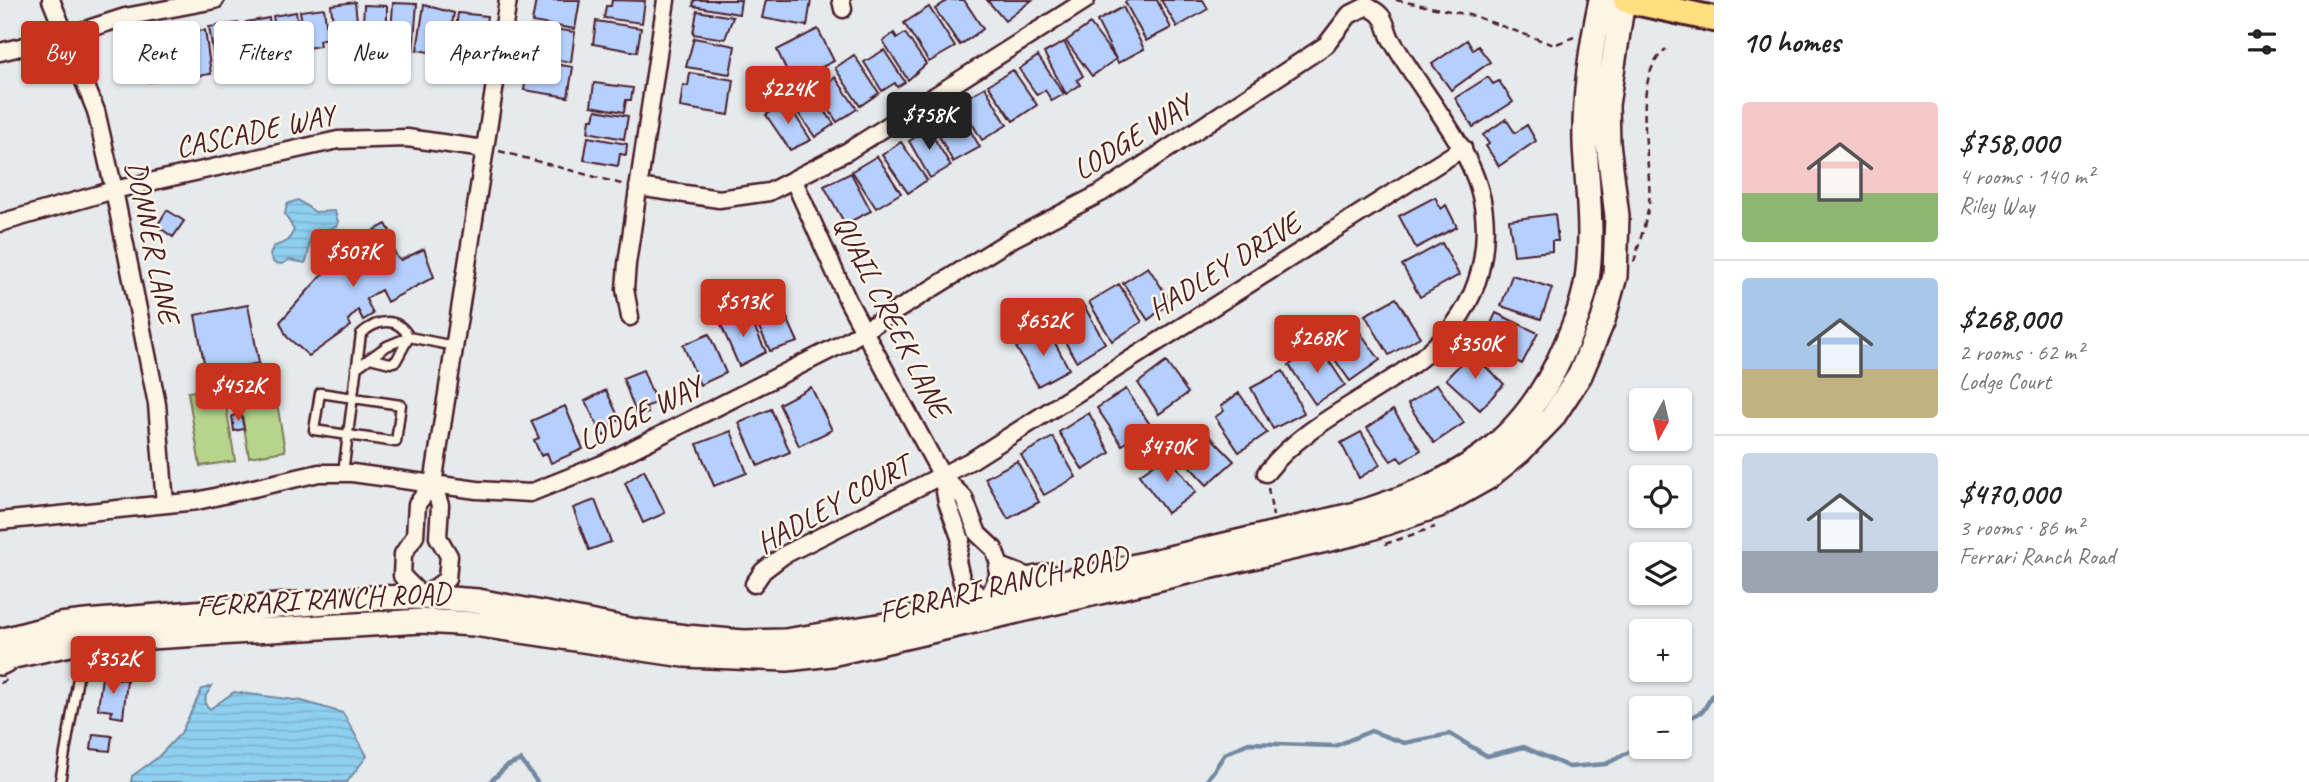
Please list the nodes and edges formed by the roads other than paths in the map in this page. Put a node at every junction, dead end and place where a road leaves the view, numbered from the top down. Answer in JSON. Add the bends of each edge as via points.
{"nodes":[{"id":1,"x":51,"y":0,"type":"edge"},
{"id":2,"x":215,"y":0,"type":"edge"},
{"id":3,"x":508,"y":0,"type":"edge"},
{"id":4,"x":667,"y":0,"type":"edge"},
{"id":5,"x":1601,"y":0,"type":"edge"},
{"id":6,"x":1625,"y":0,"type":"edge"},
{"id":7,"x":1075,"y":3,"type":"edge"},
{"id":8,"x":1714,"y":19,"type":"edge"},
{"id":9,"x":60,"y":21,"type":"edge"},
{"id":10,"x":99,"y":25,"type":"edge"},
{"id":11,"x":21,"y":47,"type":"edge"},
{"id":12,"x":0,"y":52,"type":"edge"},
{"id":13,"x":85,"y":84,"type":"edge"},
{"id":14,"x":1463,"y":148,"type":"junction"},
{"id":15,"x":484,"y":149,"type":"junction"},
{"id":16,"x":794,"y":181,"type":"junction"},
{"id":17,"x":638,"y":187,"type":"junction"},
{"id":18,"x":114,"y":190,"type":"junction"},
{"id":19,"x":0,"y":223,"type":"edge"},
{"id":20,"x":630,"y":317,"type":"dead end"},
{"id":21,"x":864,"y":331,"type":"junction"},
{"id":22,"x":409,"y":337,"type":"junction"},
{"id":23,"x":454,"y":346,"type":"junction"},
{"id":24,"x":370,"y":358,"type":"junction"},
{"id":25,"x":356,"y":368,"type":"junction"},
{"id":26,"x":353,"y":398,"type":"junction"},
{"id":27,"x":348,"y":435,"type":"junction"},
{"id":28,"x":343,"y":473,"type":"junction"},
{"id":29,"x":1266,"y":473,"type":"road end"},
{"id":30,"x":942,"y":475,"type":"junction"},
{"id":31,"x":433,"y":484,"type":"junction"},
{"id":32,"x":165,"y":504,"type":"junction"},
{"id":33,"x":0,"y":521,"type":"edge"},
{"id":34,"x":978,"y":534,"type":"junction"},
{"id":35,"x":415,"y":536,"type":"junction"},
{"id":36,"x":438,"y":537,"type":"junction"},
{"id":37,"x":961,"y":540,"type":"junction"},
{"id":38,"x":1186,"y":554,"type":"junction"},
{"id":39,"x":1001,"y":570,"type":"junction"},
{"id":40,"x":754,"y":584,"type":"dead end"},
{"id":41,"x":423,"y":597,"type":"junction"},
{"id":42,"x":990,"y":610,"type":"junction"},
{"id":43,"x":118,"y":620,"type":"junction"},
{"id":44,"x":422,"y":621,"type":"junction"},
{"id":45,"x":84,"y":640,"type":"junction"},
{"id":46,"x":0,"y":641,"type":"edge"},
{"id":47,"x":0,"y":663,"type":"edge"},
{"id":48,"x":60,"y":782,"type":"edge"}],
"edges":[{"from":1,"to":9,"type":"street","name":"DONNER LANE"},
{"from":2,"to":10,"type":"street"},
{"from":3,"to":15,"type":"street"},
{"from":4,"to":17,"type":"street"},
{"from":5,"to":38,"type":"main road","name":"FERRARI RANCH ROAD","via":[[1585,103],[1591,219],[1588,273],[1579,314],[1547,383],[1507,436],[1477,462],[1393,503]]},
{"from":6,"to":8,"type":"main road"},
{"from":6,"to":42,"type":"main road","name":"FERRARI RANCH ROAD","via":[[1607,104],[1617,216],[1615,276],[1580,375],[1552,418],[1520,451],[1451,499],[1400,521]]},
{"from":7,"to":16,"type":"street","via":[[848,151]]},
{"from":11,"to":12,"type":"street"},
{"from":13,"to":18,"type":"street","name":"DONNER LANE"},
{"from":14,"to":21,"type":"street","name":"LODGE WAY","via":[[1389,36],[1381,16],[1367,6],[1349,15],[1326,45],[1101,193],[1012,239]]},
{"from":14,"to":29,"type":"street","via":[[1483,195],[1486,240],[1479,278],[1459,321],[1426,356],[1305,434]]},
{"from":14,"to":30,"type":"street","name":"HADLEY DRIVE"},
{"from":15,"to":18,"type":"street","name":"CASCADE WAY","via":[[407,138],[338,140]]},
{"from":15,"to":23,"type":"street"},
{"from":16,"to":17,"type":"street","via":[[737,199]]},
{"from":16,"to":21,"type":"street","name":"QUAIL CREEK LANE"},
{"from":17,"to":20,"type":"street","via":[[626,276]]},
{"from":18,"to":19,"type":"street","name":"CASCADE WAY"},
{"from":18,"to":32,"type":"street","name":"DONNER LANE","via":[[157,404]]},
{"from":21,"to":30,"type":"street","name":"QUAIL CREEK LANE"},
{"from":21,"to":31,"type":"street","name":"LODGE WAY","via":[[605,463],[530,493]]},
{"from":22,"to":23,"type":"lane"},
{"from":22,"to":24,"type":"lane"},
{"from":22,"to":24,"type":"lane","via":[[396,361]]},
{"from":22,"to":25,"type":"lane","via":[[393,322],[369,327],[361,334]]},
{"from":23,"to":31,"type":"street"},
{"from":24,"to":25,"type":"lane"},
{"from":25,"to":26,"type":"lane"},
{"from":26,"to":27,"type":"lane"},
{"from":26,"to":27,"type":"lane","via":[[320,393],[314,430]]},
{"from":26,"to":27,"type":"lane","via":[[401,405],[396,442]]},
{"from":27,"to":28,"type":"lane"},
{"from":28,"to":31,"type":"street","name":"LODGE WAY"},
{"from":28,"to":32,"type":"street","name":"LODGE WAY","via":[[319,473]]},
{"from":30,"to":34,"type":"street","via":[[964,498]]},
{"from":30,"to":37,"type":"street"},
{"from":30,"to":40,"type":"street","name":"HADLEY COURT","via":[[784,555]]},
{"from":31,"to":35,"type":"street","via":[[417,504]]},
{"from":31,"to":36,"type":"street","via":[[440,505]]},
{"from":32,"to":33,"type":"street","name":"LODGE WAY"},
{"from":34,"to":37,"type":"street"},
{"from":34,"to":39,"type":"street","via":[[994,549]]},
{"from":35,"to":36,"type":"street"},
{"from":35,"to":41,"type":"street","via":[[403,554],[402,576]]},
{"from":36,"to":41,"type":"street","via":[[449,556],[447,579]]},
{"from":37,"to":42,"type":"street","via":[[957,561],[962,582]]},
{"from":38,"to":39,"type":"main road","via":[[1106,563],[1027,580]]},
{"from":38,"to":42,"type":"main road","name":"FERRARI RANCH ROAD"},
{"from":39,"to":42,"type":"street"},
{"from":41,"to":42,"type":"main road","name":"FERRARI RANCH ROAD","via":[[515,607],[636,631],[743,642],[828,636]]},
{"from":41,"to":43,"type":"main road","name":"FERRARI RANCH ROAD"},
{"from":41,"to":44,"type":"main road"},
{"from":42,"to":44,"type":"main road","name":"FERRARI RANCH ROAD","via":[[860,649],[764,659],[684,655],[474,624]]},
{"from":43,"to":45,"type":"main road","via":[[91,631]]},
{"from":43,"to":46,"type":"main road","name":"FERRARI RANCH ROAD","via":[[60,625]]},
{"from":44,"to":45,"type":"main road","name":"FERRARI RANCH ROAD"},
{"from":45,"to":47,"type":"main road","name":"FERRARI RANCH ROAD"},
{"from":45,"to":48,"type":"lane"}]}
